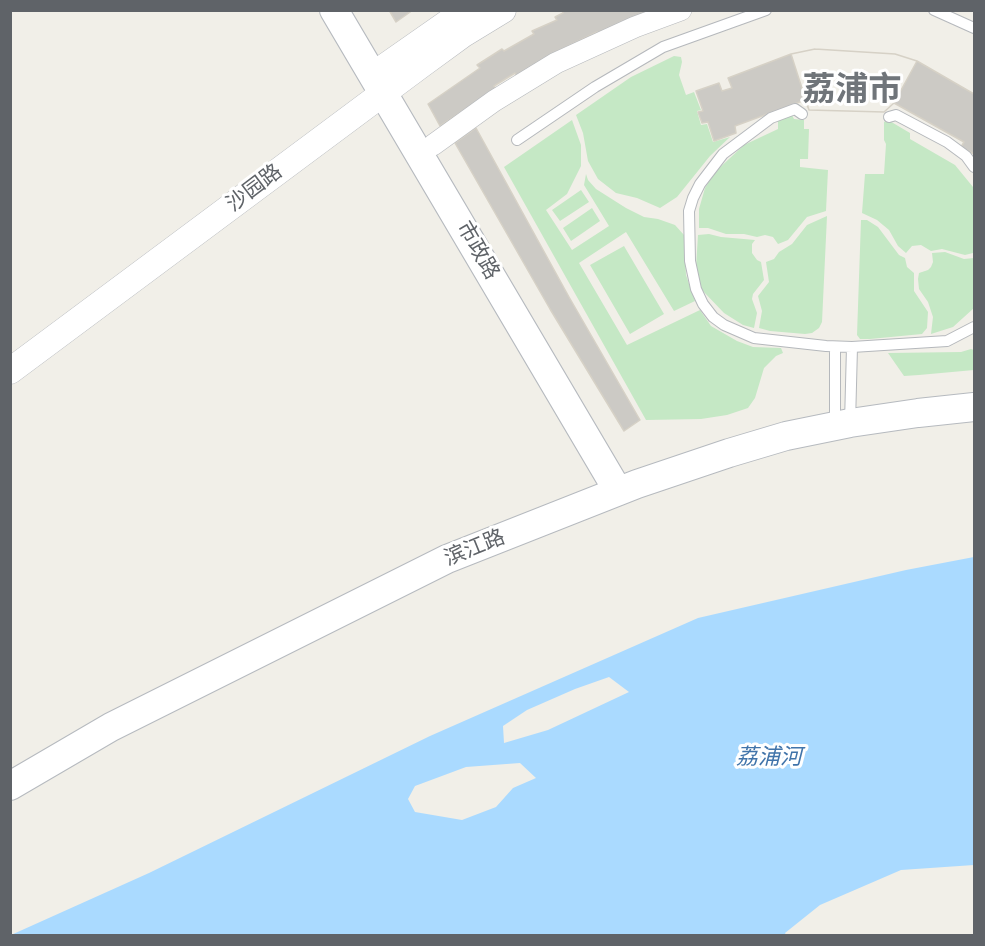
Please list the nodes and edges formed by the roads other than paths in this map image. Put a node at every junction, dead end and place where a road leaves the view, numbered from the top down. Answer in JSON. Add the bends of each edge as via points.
{"nodes":[{"id":1,"x":334,"y":10,"type":"edge"},
{"id":2,"x":354,"y":10,"type":"edge"},
{"id":3,"x":466,"y":10,"type":"edge"},
{"id":4,"x":503,"y":10,"type":"edge"},
{"id":5,"x":681,"y":10,"type":"edge"},
{"id":6,"x":766,"y":10,"type":"edge"},
{"id":7,"x":934,"y":10,"type":"edge"},
{"id":8,"x":975,"y":28,"type":"edge"},
{"id":9,"x":385,"y":79,"type":"junction"},
{"id":10,"x":802,"y":114,"type":"dead end"},
{"id":11,"x":889,"y":117,"type":"dead end"},
{"id":12,"x":517,"y":140,"type":"dead end"},
{"id":13,"x":433,"y":145,"type":"junction"},
{"id":14,"x":975,"y":166,"type":"edge"},
{"id":15,"x":975,"y":327,"type":"edge"},
{"id":16,"x":835,"y":347,"type":"junction"},
{"id":17,"x":852,"y":347,"type":"junction"},
{"id":18,"x":10,"y":371,"type":"edge"},
{"id":19,"x":975,"y":407,"type":"edge"},
{"id":20,"x":842,"y":424,"type":"junction"},
{"id":21,"x":628,"y":487,"type":"junction"},
{"id":22,"x":10,"y":786,"type":"edge"}],
"edges":[{"from":1,"to":9,"type":"main road","name":"市政路"},
{"from":2,"to":9,"type":"main road","name":"市政路"},
{"from":3,"to":9,"type":"street","name":"沙园路"},
{"from":4,"to":9,"type":"street","name":"沙园路"},
{"from":5,"to":13,"type":"street","via":[[612,36],[549,67]]},
{"from":6,"to":12,"type":"lane","via":[[663,47]]},
{"from":7,"to":8,"type":"lane"},
{"from":9,"to":13,"type":"main road","name":"市政路"},
{"from":9,"to":18,"type":"street","name":"沙园路"},
{"from":9,"to":21,"type":"main road","name":"市政路"},
{"from":10,"to":16,"type":"lane","via":[[795,109],[771,118],[723,154],[710,169],[689,211],[690,261],[703,304],[724,324],[754,338]]},
{"from":11,"to":14,"type":"lane","via":[[896,115],[947,142]]},
{"from":13,"to":21,"type":"main road","name":"市政路","via":[[612,448]]},
{"from":15,"to":17,"type":"lane","via":[[946,341]]},
{"from":16,"to":17,"type":"lane"},
{"from":16,"to":20,"type":"lane"},
{"from":17,"to":20,"type":"lane"},
{"from":19,"to":20,"type":"main road","name":"滨江路"},
{"from":20,"to":21,"type":"main road","name":"滨江路","via":[[786,436]]},
{"from":21,"to":22,"type":"main road","name":"滨江路","via":[[447,559],[111,727]]}]}
